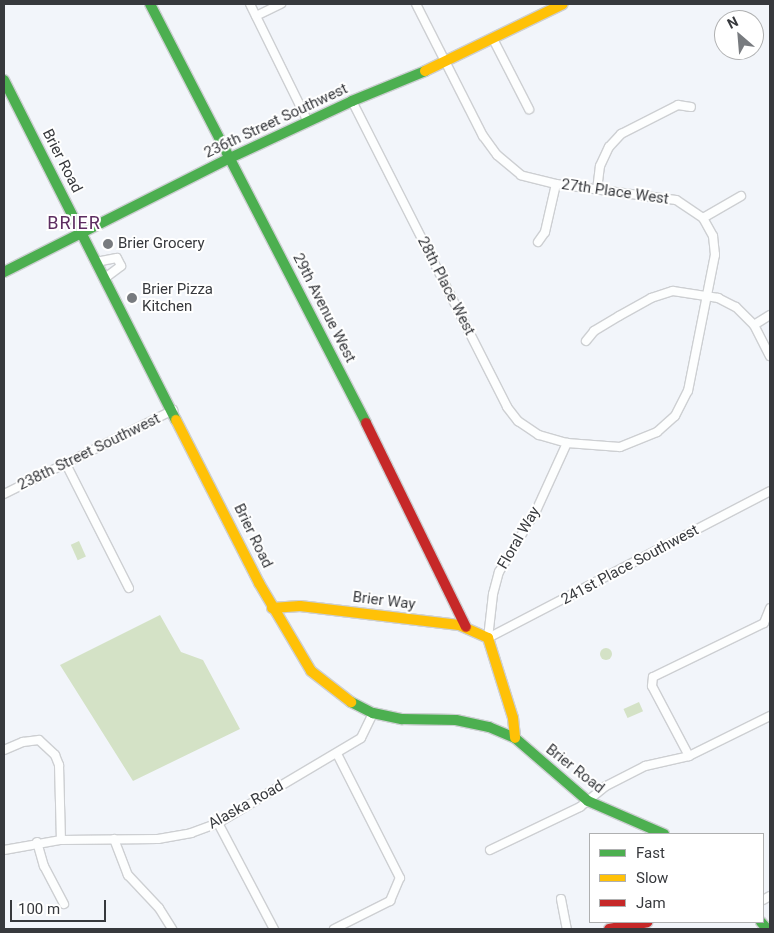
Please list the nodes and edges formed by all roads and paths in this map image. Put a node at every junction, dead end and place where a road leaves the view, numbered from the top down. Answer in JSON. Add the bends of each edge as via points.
{"nodes":[{"id":1,"x":150,"y":4,"type":"edge"},
{"id":2,"x":250,"y":4,"type":"edge"},
{"id":3,"x":281,"y":4,"type":"edge"},
{"id":4,"x":416,"y":4,"type":"edge"},
{"id":5,"x":564,"y":4,"type":"edge"},
{"id":6,"x":256,"y":16,"type":"junction"},
{"id":7,"x":493,"y":40,"type":"junction"},
{"id":8,"x":446,"y":63,"type":"junction"},
{"id":9,"x":4,"y":80,"type":"edge"},
{"id":10,"x":352,"y":101,"type":"junction"},
{"id":11,"x":692,"y":106,"type":"dead end"},
{"id":12,"x":529,"y":110,"type":"dead end"},
{"id":13,"x":308,"y":122,"type":"junction"},
{"id":14,"x":230,"y":158,"type":"junction"},
{"id":15,"x":556,"y":184,"type":"junction"},
{"id":16,"x":597,"y":190,"type":"junction"},
{"id":17,"x":741,"y":196,"type":"dead end"},
{"id":18,"x":703,"y":218,"type":"junction"},
{"id":19,"x":82,"y":234,"type":"junction"},
{"id":20,"x":538,"y":242,"type":"dead end"},
{"id":21,"x":96,"y":262,"type":"junction"},
{"id":22,"x":4,"y":272,"type":"edge"},
{"id":23,"x":105,"y":278,"type":"junction"},
{"id":24,"x":706,"y":296,"type":"junction"},
{"id":25,"x":770,"y":315,"type":"edge"},
{"id":26,"x":754,"y":325,"type":"junction"},
{"id":27,"x":586,"y":341,"type":"dead end"},
{"id":28,"x":770,"y":356,"type":"edge"},
{"id":29,"x":173,"y":410,"type":"junction"},
{"id":30,"x":567,"y":443,"type":"junction"},
{"id":31,"x":66,"y":464,"type":"junction"},
{"id":32,"x":770,"y":491,"type":"edge"},
{"id":33,"x":4,"y":494,"type":"edge"},
{"id":34,"x":129,"y":588,"type":"dead end"},
{"id":35,"x":272,"y":608,"type":"junction"},
{"id":36,"x":770,"y":608,"type":"edge"},
{"id":37,"x":767,"y":625,"type":"edge"},
{"id":38,"x":466,"y":627,"type":"junction"},
{"id":39,"x":488,"y":638,"type":"junction"},
{"id":40,"x":373,"y":713,"type":"junction"},
{"id":41,"x":770,"y":716,"type":"edge"},
{"id":42,"x":515,"y":738,"type":"junction"},
{"id":43,"x":4,"y":750,"type":"edge"},
{"id":44,"x":336,"y":754,"type":"junction"},
{"id":45,"x":689,"y":756,"type":"junction"},
{"id":46,"x":588,"y":801,"type":"junction"},
{"id":47,"x":218,"y":823,"type":"junction"},
{"id":48,"x":661,"y":833,"type":"edge"},
{"id":49,"x":114,"y":839,"type":"junction"},
{"id":50,"x":61,"y":840,"type":"junction"},
{"id":51,"x":37,"y":842,"type":"junction"},
{"id":52,"x":4,"y":850,"type":"edge"},
{"id":53,"x":490,"y":850,"type":"dead end"},
{"id":54,"x":561,"y":899,"type":"dead end"},
{"id":55,"x":64,"y":904,"type":"dead end"},
{"id":56,"x":644,"y":923,"type":"edge"},
{"id":57,"x":631,"y":927,"type":"edge"},
{"id":58,"x":172,"y":929,"type":"edge"},
{"id":59,"x":274,"y":929,"type":"edge"},
{"id":60,"x":334,"y":929,"type":"edge"},
{"id":61,"x":567,"y":929,"type":"edge"},
{"id":62,"x":609,"y":929,"type":"edge"}],
"edges":[{"from":1,"to":14,"type":"street","name":"29th Avenue West"},
{"from":2,"to":6,"type":"street"},
{"from":3,"to":6,"type":"street"},
{"from":4,"to":8,"type":"street","name":"27th Place West"},
{"from":5,"to":7,"type":"street","name":"236th Street Southwest"},
{"from":6,"to":13,"type":"street"},
{"from":7,"to":8,"type":"street","name":"236th Street Southwest"},
{"from":7,"to":12,"type":"street"},
{"from":8,"to":10,"type":"street","name":"236th Street Southwest"},
{"from":8,"to":15,"type":"street","name":"27th Place West","via":[[483,136],[497,155],[521,175]]},
{"from":9,"to":19,"type":"street","name":"Brier Road"},
{"from":10,"to":13,"type":"street","name":"236th Street Southwest"},
{"from":10,"to":30,"type":"street","name":"28th Place West","via":[[507,407],[529,429]]},
{"from":11,"to":16,"type":"street","via":[[678,106],[621,134],[608,147],[600,166]]},
{"from":13,"to":14,"type":"street","name":"236th Street Southwest"},
{"from":14,"to":19,"type":"street","name":"236th Street Southwest"},
{"from":14,"to":38,"type":"street","name":"29th Avenue West"},
{"from":15,"to":16,"type":"street","name":"27th Place West"},
{"from":15,"to":20,"type":"street","via":[[545,232]]},
{"from":16,"to":18,"type":"street","name":"27th Place West","via":[[676,200]]},
{"from":17,"to":18,"type":"street"},
{"from":18,"to":24,"type":"street","via":[[713,236],[715,255]]},
{"from":19,"to":21,"type":"street","name":"Brier Road"},
{"from":19,"to":22,"type":"street","name":"236th Street Southwest"},
{"from":21,"to":23,"type":"street","name":"Brier Road"},
{"from":21,"to":23,"type":"street","via":[[117,258],[121,266]]},
{"from":23,"to":29,"type":"street","name":"Brier Road"},
{"from":24,"to":26,"type":"street","via":[[736,307]]},
{"from":24,"to":27,"type":"street","via":[[673,292],[651,298],[594,330]]},
{"from":24,"to":30,"type":"street","via":[[688,391],[675,416],[657,432],[620,447]]},
{"from":25,"to":26,"type":"street"},
{"from":26,"to":28,"type":"street"},
{"from":29,"to":31,"type":"street","name":"238th Street Southwest"},
{"from":29,"to":35,"type":"street","name":"Brier Road"},
{"from":30,"to":39,"type":"street","name":"Floral Way","via":[[540,502],[499,572]]},
{"from":31,"to":33,"type":"street","name":"238th Street Southwest"},
{"from":31,"to":34,"type":"street"},
{"from":32,"to":39,"type":"street","name":"241st Place Southwest"},
{"from":35,"to":38,"type":"street","name":"Brier Way","via":[[306,607]]},
{"from":35,"to":40,"type":"street","name":"Brier Road","via":[[311,671],[344,698]]},
{"from":36,"to":37,"type":"street"},
{"from":37,"to":45,"type":"street","via":[[653,677],[652,686]]},
{"from":38,"to":39,"type":"street","name":"Brier Way"},
{"from":39,"to":42,"type":"street","via":[[513,718]]},
{"from":40,"to":42,"type":"street","name":"Brier Road","via":[[402,720],[456,720]]},
{"from":40,"to":44,"type":"street","name":"Alaska Road","via":[[361,738]]},
{"from":41,"to":45,"type":"street"},
{"from":42,"to":46,"type":"street","name":"Brier Road"},
{"from":43,"to":50,"type":"street","via":[[38,740],[55,755],[59,765]]},
{"from":44,"to":47,"type":"street","name":"Alaska Road"},
{"from":44,"to":60,"type":"street","via":[[398,872],[399,885],[394,896],[384,905]]},
{"from":45,"to":46,"type":"street","via":[[645,766],[606,786]]},
{"from":46,"to":48,"type":"street","name":"Brier Road"},
{"from":46,"to":53,"type":"street"},
{"from":47,"to":49,"type":"street","name":"Alaska Road","via":[[191,833],[158,839]]},
{"from":47,"to":59,"type":"street"},
{"from":49,"to":50,"type":"street","name":"Alaska Road"},
{"from":49,"to":58,"type":"street","via":[[128,874],[159,908]]},
{"from":50,"to":51,"type":"street","name":"Alaska Road"},
{"from":51,"to":52,"type":"street","name":"Alaska Road"},
{"from":51,"to":55,"type":"street","via":[[44,866]]},
{"from":54,"to":61,"type":"street"},
{"from":56,"to":57,"type":"street"},
{"from":57,"to":62,"type":"street"}]}
